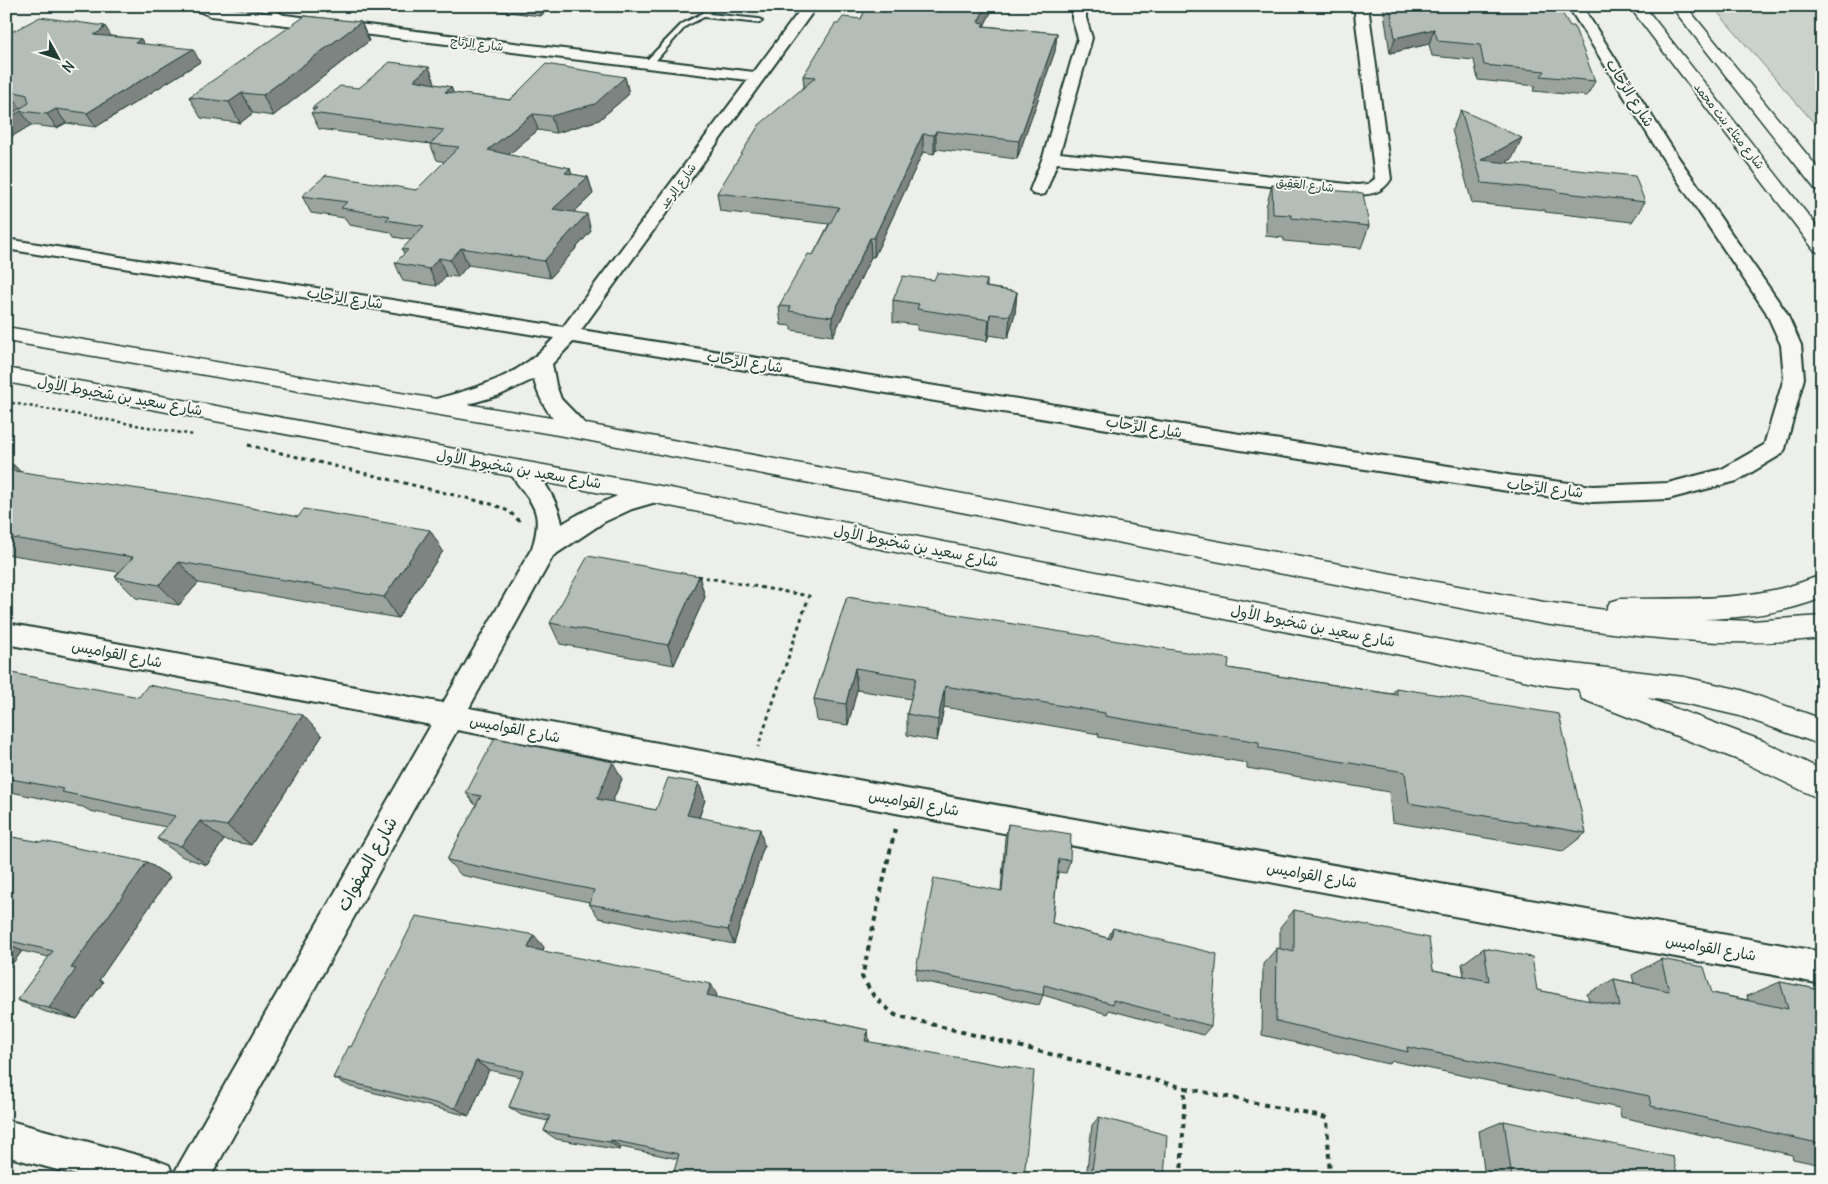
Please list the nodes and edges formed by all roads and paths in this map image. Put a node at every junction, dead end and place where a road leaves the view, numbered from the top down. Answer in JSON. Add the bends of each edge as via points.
{"nodes":[{"id":1,"x":242,"y":6,"type":"edge"},
{"id":2,"x":713,"y":6,"type":"edge"},
{"id":3,"x":810,"y":6,"type":"edge"},
{"id":4,"x":1079,"y":6,"type":"edge"},
{"id":5,"x":1361,"y":6,"type":"edge"},
{"id":6,"x":1575,"y":6,"type":"edge"},
{"id":7,"x":1636,"y":6,"type":"edge"},
{"id":8,"x":1678,"y":6,"type":"edge"},
{"id":9,"x":205,"y":7,"type":"edge"},
{"id":10,"x":703,"y":15,"type":"junction"},
{"id":11,"x":277,"y":20,"type":"junction"},
{"id":12,"x":759,"y":21,"type":"dead end"},
{"id":13,"x":648,"y":64,"type":"junction"},
{"id":14,"x":758,"y":77,"type":"junction"},
{"id":15,"x":1051,"y":157,"type":"junction"},
{"id":16,"x":1822,"y":185,"type":"edge"},
{"id":17,"x":1039,"y":190,"type":"dead end"},
{"id":18,"x":6,"y":244,"type":"edge"},
{"id":19,"x":1822,"y":246,"type":"edge"},
{"id":20,"x":6,"y":334,"type":"edge"},
{"id":21,"x":569,"y":334,"type":"junction"},
{"id":22,"x":542,"y":362,"type":"junction"},
{"id":23,"x":6,"y":375,"type":"edge"},
{"id":24,"x":6,"y":402,"type":"edge"},
{"id":25,"x":437,"y":406,"type":"junction"},
{"id":26,"x":581,"y":431,"type":"junction"},
{"id":27,"x":202,"y":437,"type":"dead end"},
{"id":28,"x":240,"y":444,"type":"dead end"},
{"id":29,"x":519,"y":469,"type":"junction"},
{"id":30,"x":655,"y":494,"type":"junction"},
{"id":31,"x":544,"y":549,"type":"junction"},
{"id":32,"x":691,"y":575,"type":"edge"},
{"id":33,"x":1822,"y":586,"type":"edge"},
{"id":34,"x":1544,"y":613,"type":"junction"},
{"id":35,"x":1822,"y":626,"type":"edge"},
{"id":36,"x":6,"y":633,"type":"edge"},
{"id":37,"x":1548,"y":673,"type":"junction"},
{"id":38,"x":450,"y":716,"type":"junction"},
{"id":39,"x":1822,"y":732,"type":"edge"},
{"id":40,"x":749,"y":773,"type":"junction"},
{"id":41,"x":1822,"y":786,"type":"edge"},
{"id":42,"x":901,"y":801,"type":"junction"},
{"id":43,"x":1822,"y":968,"type":"edge"},
{"id":44,"x":1185,"y":1088,"type":"junction"},
{"id":45,"x":10,"y":1145,"type":"edge"},
{"id":46,"x":156,"y":1178,"type":"edge"},
{"id":47,"x":190,"y":1178,"type":"edge"},
{"id":48,"x":1181,"y":1178,"type":"edge"},
{"id":49,"x":1330,"y":1178,"type":"edge"}],
"edges":[{"from":1,"to":11,"type":"lane","via":[[275,10],[280,15]]},
{"from":2,"to":10,"type":"lane"},
{"from":3,"to":14,"type":"street","name":"شارع الرعد"},
{"from":4,"to":15,"type":"street","via":[[1085,38]]},
{"from":5,"to":15,"type":"street","name":"شارع العَقِيق","via":[[1383,179],[1373,188],[1352,190]]},
{"from":6,"to":21,"type":"street","name":"شارع الرِّحاب","via":[[1668,154],[1776,312],[1791,345],[1794,378],[1774,449],[1729,475],[1668,491],[1594,494],[1160,430]]},
{"from":7,"to":19,"type":"main road","name":"شارع ميثاء بنت محمد"},
{"from":8,"to":16,"type":"main road"},
{"from":9,"to":11,"type":"street","name":"شارع الرِّتَاج"},
{"from":10,"to":12,"type":"lane"},
{"from":10,"to":13,"type":"lane","via":[[684,25]]},
{"from":11,"to":13,"type":"street","name":"شارع الرِّتَاج"},
{"from":13,"to":14,"type":"street","name":"شارع الرِّتَاج"},
{"from":14,"to":21,"type":"street","name":"شارع الرعد"},
{"from":15,"to":17,"type":"street"},
{"from":18,"to":21,"type":"street","name":"شارع الرِّحاب"},
{"from":20,"to":25,"type":"main road"},
{"from":21,"to":22,"type":"street","name":"شارع الرعد"},
{"from":22,"to":25,"type":"street","name":"شارع الرعد","via":[[495,389]]},
{"from":22,"to":26,"type":"street","via":[[550,400],[563,417]]},
{"from":23,"to":29,"type":"main road","name":"شارع سعيد بن شخبوط الأول"},
{"from":24,"to":27,"type":"path"},
{"from":25,"to":26,"type":"main road"},
{"from":26,"to":34,"type":"main road"},
{"from":28,"to":31,"type":"path","via":[[495,505],[516,516],[522,524],[523,544]]},
{"from":29,"to":30,"type":"main road","name":"شارع سعيد بن شخبوط الأول"},
{"from":29,"to":31,"type":"street","name":"شارع الصفوات","via":[[546,510],[550,526]]},
{"from":30,"to":31,"type":"street","name":"شارع الصفوات","via":[[596,514]]},
{"from":30,"to":37,"type":"main road","name":"شارع سعيد بن شخبوط الأول"},
{"from":31,"to":38,"type":"street","name":"شارع الصفوات"},
{"from":32,"to":40,"type":"path","via":[[809,596]]},
{"from":33,"to":34,"type":"main road","via":[[1807,594],[1772,603]]},
{"from":34,"to":35,"type":"main road","via":[[1727,634]]},
{"from":36,"to":38,"type":"street","name":"شارع القواميس"},
{"from":37,"to":39,"type":"main road","name":"شارع سعيد بن شخبوط الأول","via":[[1684,690],[1741,703]]},
{"from":37,"to":41,"type":"main road","via":[[1752,751]]},
{"from":38,"to":40,"type":"street","name":"شارع القواميس"},
{"from":38,"to":47,"type":"street","name":"شارع الصفوات"},
{"from":40,"to":42,"type":"street","name":"شارع القواميس"},
{"from":42,"to":43,"type":"street","name":"شارع القواميس"},
{"from":42,"to":44,"type":"path","via":[[862,977],[875,998],[894,1015]]},
{"from":44,"to":48,"type":"path"},
{"from":44,"to":49,"type":"path","via":[[1327,1118]]},
{"from":45,"to":46,"type":"street"}]}
